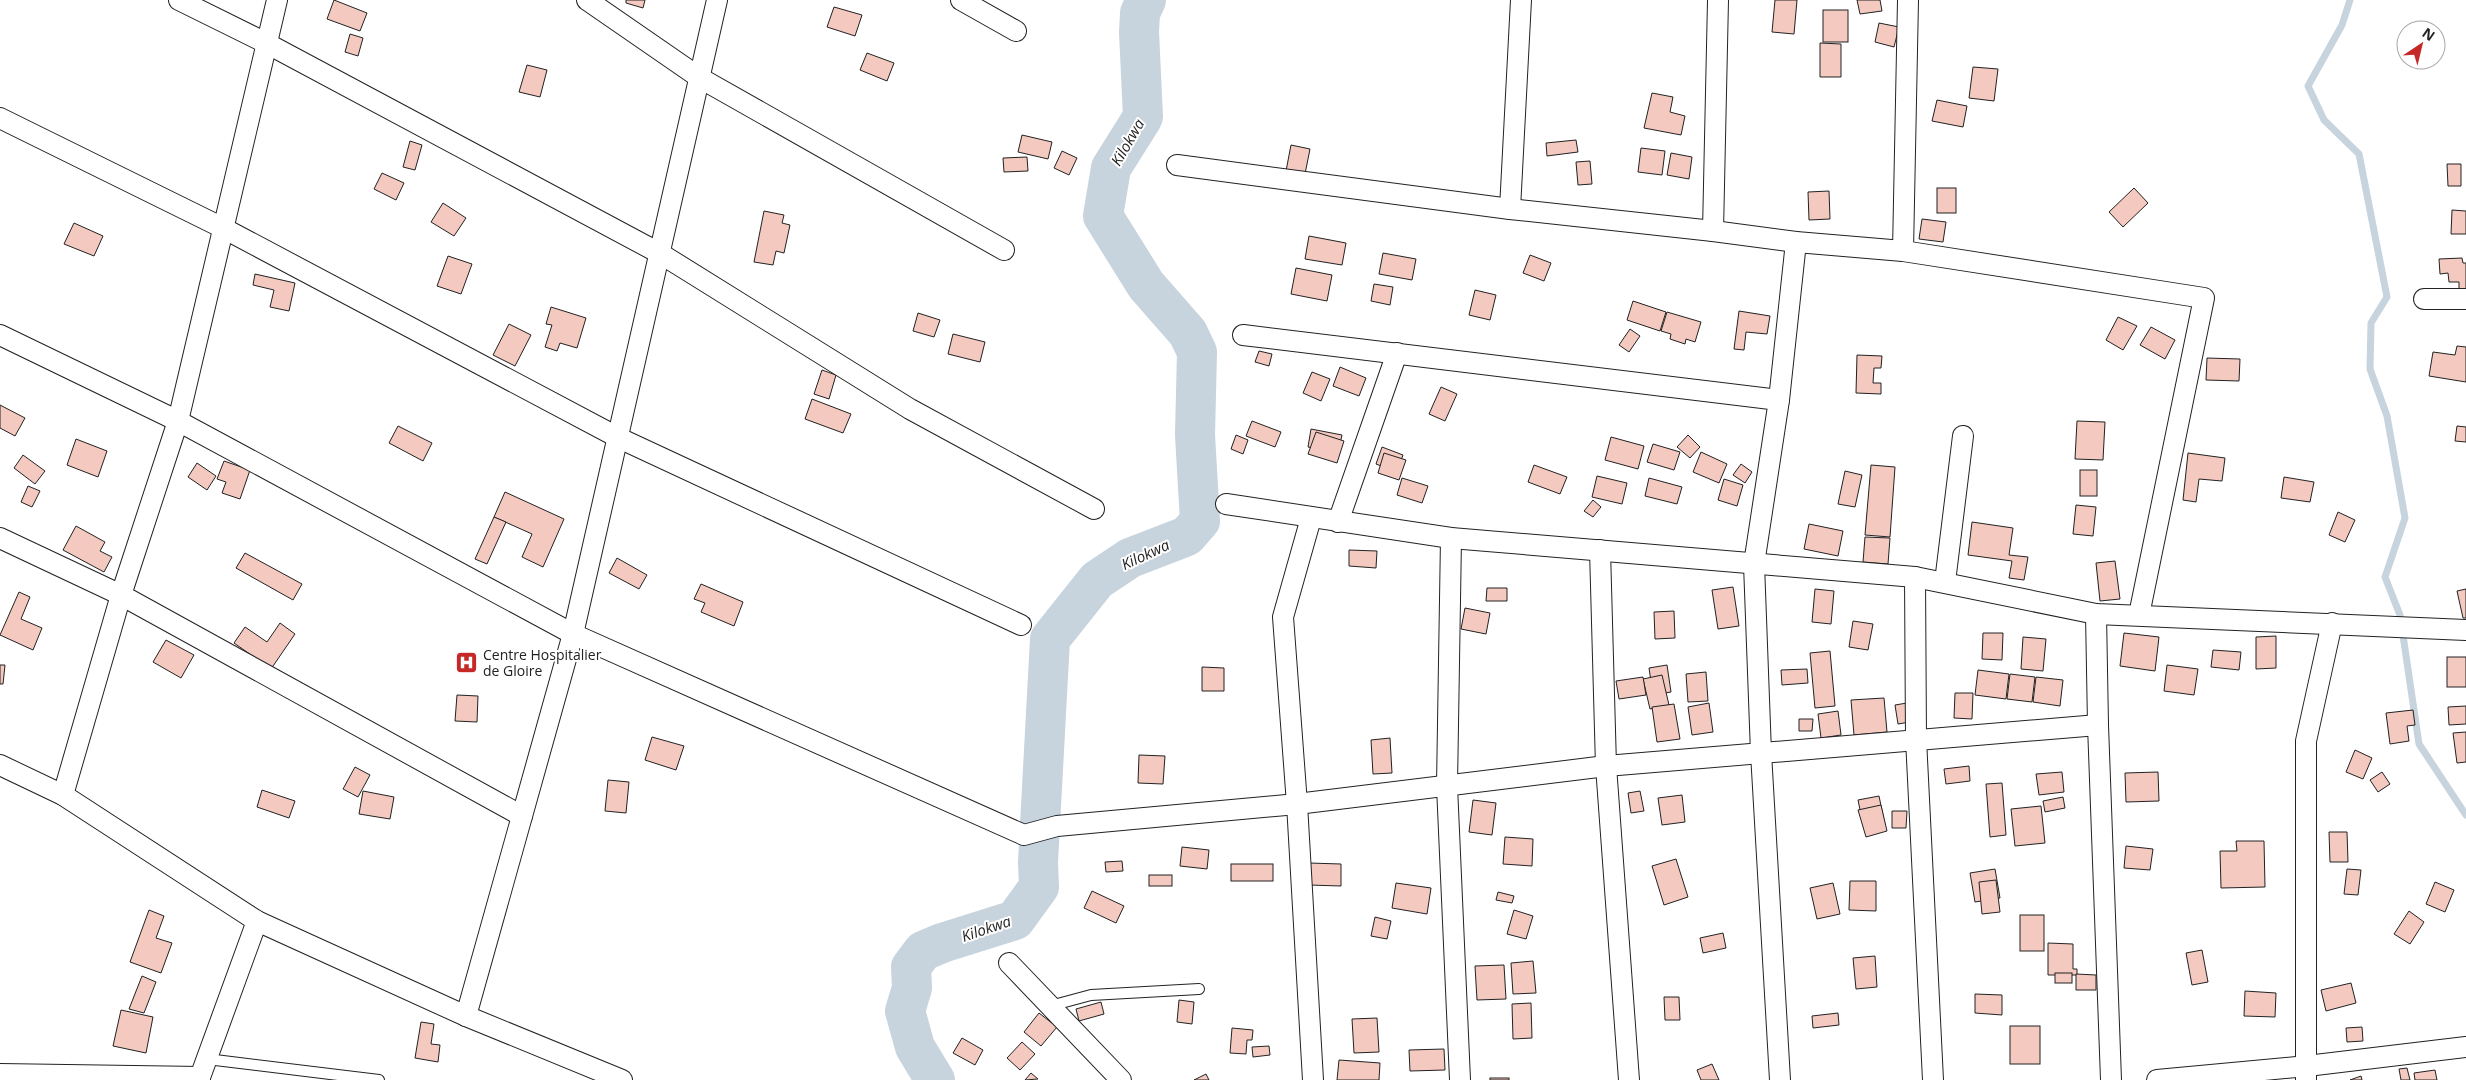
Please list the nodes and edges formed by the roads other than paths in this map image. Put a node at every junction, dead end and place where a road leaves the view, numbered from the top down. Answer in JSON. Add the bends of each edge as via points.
{"nodes":[{"id":1,"x":179,"y":0,"type":"edge"},
{"id":2,"x":277,"y":0,"type":"edge"},
{"id":3,"x":587,"y":0,"type":"edge"},
{"id":4,"x":717,"y":0,"type":"edge"},
{"id":5,"x":961,"y":0,"type":"edge"},
{"id":6,"x":1521,"y":0,"type":"edge"},
{"id":7,"x":1718,"y":0,"type":"edge"},
{"id":8,"x":1908,"y":0,"type":"edge"},
{"id":9,"x":1016,"y":31,"type":"dead end"},
{"id":10,"x":268,"y":44,"type":"junction"},
{"id":11,"x":700,"y":78,"type":"junction"},
{"id":12,"x":0,"y":118,"type":"edge"},
{"id":13,"x":1177,"y":165,"type":"dead end"},
{"id":14,"x":1510,"y":209,"type":"junction"},
{"id":15,"x":223,"y":228,"type":"junction"},
{"id":16,"x":1713,"y":230,"type":"junction"},
{"id":17,"x":1796,"y":242,"type":"junction"},
{"id":18,"x":1004,"y":250,"type":"dead end"},
{"id":19,"x":1903,"y":251,"type":"junction"},
{"id":20,"x":661,"y":254,"type":"junction"},
{"id":21,"x":2424,"y":299,"type":"dead end"},
{"id":22,"x":2466,"y":299,"type":"edge"},
{"id":23,"x":0,"y":335,"type":"edge"},
{"id":24,"x":1243,"y":335,"type":"dead end"},
{"id":25,"x":1397,"y":353,"type":"junction"},
{"id":26,"x":1778,"y":400,"type":"junction"},
{"id":27,"x":178,"y":421,"type":"junction"},
{"id":28,"x":1963,"y":436,"type":"dead end"},
{"id":29,"x":619,"y":438,"type":"junction"},
{"id":30,"x":1226,"y":504,"type":"dead end"},
{"id":31,"x":1094,"y":509,"type":"dead end"},
{"id":32,"x":1310,"y":518,"type":"junction"},
{"id":33,"x":1338,"y":522,"type":"junction"},
{"id":34,"x":0,"y":538,"type":"edge"},
{"id":35,"x":1451,"y":538,"type":"junction"},
{"id":36,"x":1600,"y":550,"type":"junction"},
{"id":37,"x":1754,"y":564,"type":"junction"},
{"id":38,"x":1915,"y":577,"type":"junction"},
{"id":39,"x":1945,"y":582,"type":"junction"},
{"id":40,"x":122,"y":596,"type":"junction"},
{"id":41,"x":2096,"y":614,"type":"junction"},
{"id":42,"x":2139,"y":615,"type":"junction"},
{"id":43,"x":2332,"y":623,"type":"junction"},
{"id":44,"x":1021,"y":625,"type":"dead end"},
{"id":45,"x":2466,"y":630,"type":"edge"},
{"id":46,"x":573,"y":634,"type":"junction"},
{"id":47,"x":2098,"y":725,"type":"junction"},
{"id":48,"x":1916,"y":739,"type":"junction"},
{"id":49,"x":1762,"y":753,"type":"junction"},
{"id":50,"x":0,"y":765,"type":"edge"},
{"id":51,"x":1606,"y":766,"type":"junction"},
{"id":52,"x":1447,"y":786,"type":"junction"},
{"id":53,"x":63,"y":795,"type":"junction"},
{"id":54,"x":1297,"y":804,"type":"junction"},
{"id":55,"x":522,"y":816,"type":"junction"},
{"id":56,"x":257,"y":921,"type":"junction"},
{"id":57,"x":1009,"y":963,"type":"dead end"},
{"id":58,"x":1199,"y":989,"type":"dead end"},
{"id":59,"x":1050,"y":1006,"type":"junction"},
{"id":60,"x":466,"y":1016,"type":"junction"},
{"id":61,"x":2466,"y":1047,"type":"edge"},
{"id":62,"x":202,"y":1072,"type":"edge"},
{"id":63,"x":2306,"y":1073,"type":"edge"},
{"id":64,"x":0,"y":1074,"type":"edge"},
{"id":65,"x":1111,"y":1077,"type":"edge"},
{"id":66,"x":379,"y":1080,"type":"edge"},
{"id":67,"x":622,"y":1080,"type":"edge"},
{"id":68,"x":1313,"y":1080,"type":"edge"},
{"id":69,"x":1460,"y":1080,"type":"edge"},
{"id":70,"x":1629,"y":1080,"type":"edge"},
{"id":71,"x":1780,"y":1080,"type":"edge"},
{"id":72,"x":1933,"y":1080,"type":"edge"},
{"id":73,"x":2111,"y":1080,"type":"edge"},
{"id":74,"x":2157,"y":1080,"type":"edge"}],
"edges":[{"from":1,"to":10,"type":"street"},
{"from":2,"to":10,"type":"street"},
{"from":3,"to":11,"type":"street"},
{"from":4,"to":11,"type":"street"},
{"from":5,"to":9,"type":"street"},
{"from":6,"to":14,"type":"street"},
{"from":7,"to":16,"type":"street"},
{"from":8,"to":19,"type":"street"},
{"from":10,"to":15,"type":"street"},
{"from":10,"to":20,"type":"street"},
{"from":11,"to":18,"type":"street"},
{"from":11,"to":20,"type":"street"},
{"from":12,"to":15,"type":"street"},
{"from":13,"to":14,"type":"street"},
{"from":14,"to":16,"type":"street"},
{"from":15,"to":27,"type":"street"},
{"from":15,"to":29,"type":"street"},
{"from":16,"to":17,"type":"street"},
{"from":17,"to":19,"type":"street"},
{"from":17,"to":26,"type":"street"},
{"from":19,"to":42,"type":"street","via":[[2204,298]]},
{"from":20,"to":29,"type":"street"},
{"from":20,"to":31,"type":"street","via":[[910,410]]},
{"from":21,"to":22,"type":"street"},
{"from":23,"to":27,"type":"street"},
{"from":24,"to":25,"type":"street"},
{"from":25,"to":26,"type":"street"},
{"from":25,"to":33,"type":"street"},
{"from":26,"to":37,"type":"street"},
{"from":27,"to":40,"type":"street"},
{"from":27,"to":46,"type":"street"},
{"from":28,"to":39,"type":"street"},
{"from":29,"to":44,"type":"street"},
{"from":29,"to":46,"type":"street"},
{"from":30,"to":32,"type":"street"},
{"from":32,"to":33,"type":"street"},
{"from":32,"to":54,"type":"street","via":[[1283,617]]},
{"from":33,"to":35,"type":"street"},
{"from":34,"to":40,"type":"street"},
{"from":35,"to":36,"type":"street"},
{"from":35,"to":52,"type":"street"},
{"from":36,"to":37,"type":"street"},
{"from":36,"to":51,"type":"street"},
{"from":37,"to":38,"type":"street"},
{"from":37,"to":49,"type":"street"},
{"from":38,"to":39,"type":"street"},
{"from":38,"to":48,"type":"street"},
{"from":39,"to":41,"type":"street"},
{"from":40,"to":53,"type":"street"},
{"from":40,"to":55,"type":"street"},
{"from":41,"to":42,"type":"street"},
{"from":41,"to":47,"type":"street"},
{"from":42,"to":43,"type":"street"},
{"from":43,"to":45,"type":"street"},
{"from":43,"to":63,"type":"street","via":[[2306,741]]},
{"from":46,"to":54,"type":"street","via":[[1024,836],[1057,826]]},
{"from":46,"to":55,"type":"street"},
{"from":47,"to":48,"type":"street"},
{"from":47,"to":73,"type":"street"},
{"from":48,"to":49,"type":"street"},
{"from":48,"to":72,"type":"street"},
{"from":49,"to":51,"type":"street"},
{"from":49,"to":71,"type":"street"},
{"from":50,"to":53,"type":"street"},
{"from":51,"to":52,"type":"street"},
{"from":51,"to":70,"type":"street"},
{"from":52,"to":54,"type":"street"},
{"from":52,"to":69,"type":"street"},
{"from":53,"to":56,"type":"street"},
{"from":54,"to":68,"type":"street"},
{"from":55,"to":60,"type":"street"},
{"from":56,"to":60,"type":"street"},
{"from":56,"to":62,"type":"street"},
{"from":57,"to":59,"type":"street"},
{"from":58,"to":59,"type":"lane","via":[[1091,995]]},
{"from":59,"to":65,"type":"street"},
{"from":60,"to":67,"type":"street"},
{"from":61,"to":63,"type":"street"},
{"from":62,"to":64,"type":"street"},
{"from":62,"to":66,"type":"lane"},
{"from":63,"to":74,"type":"street"}]}
